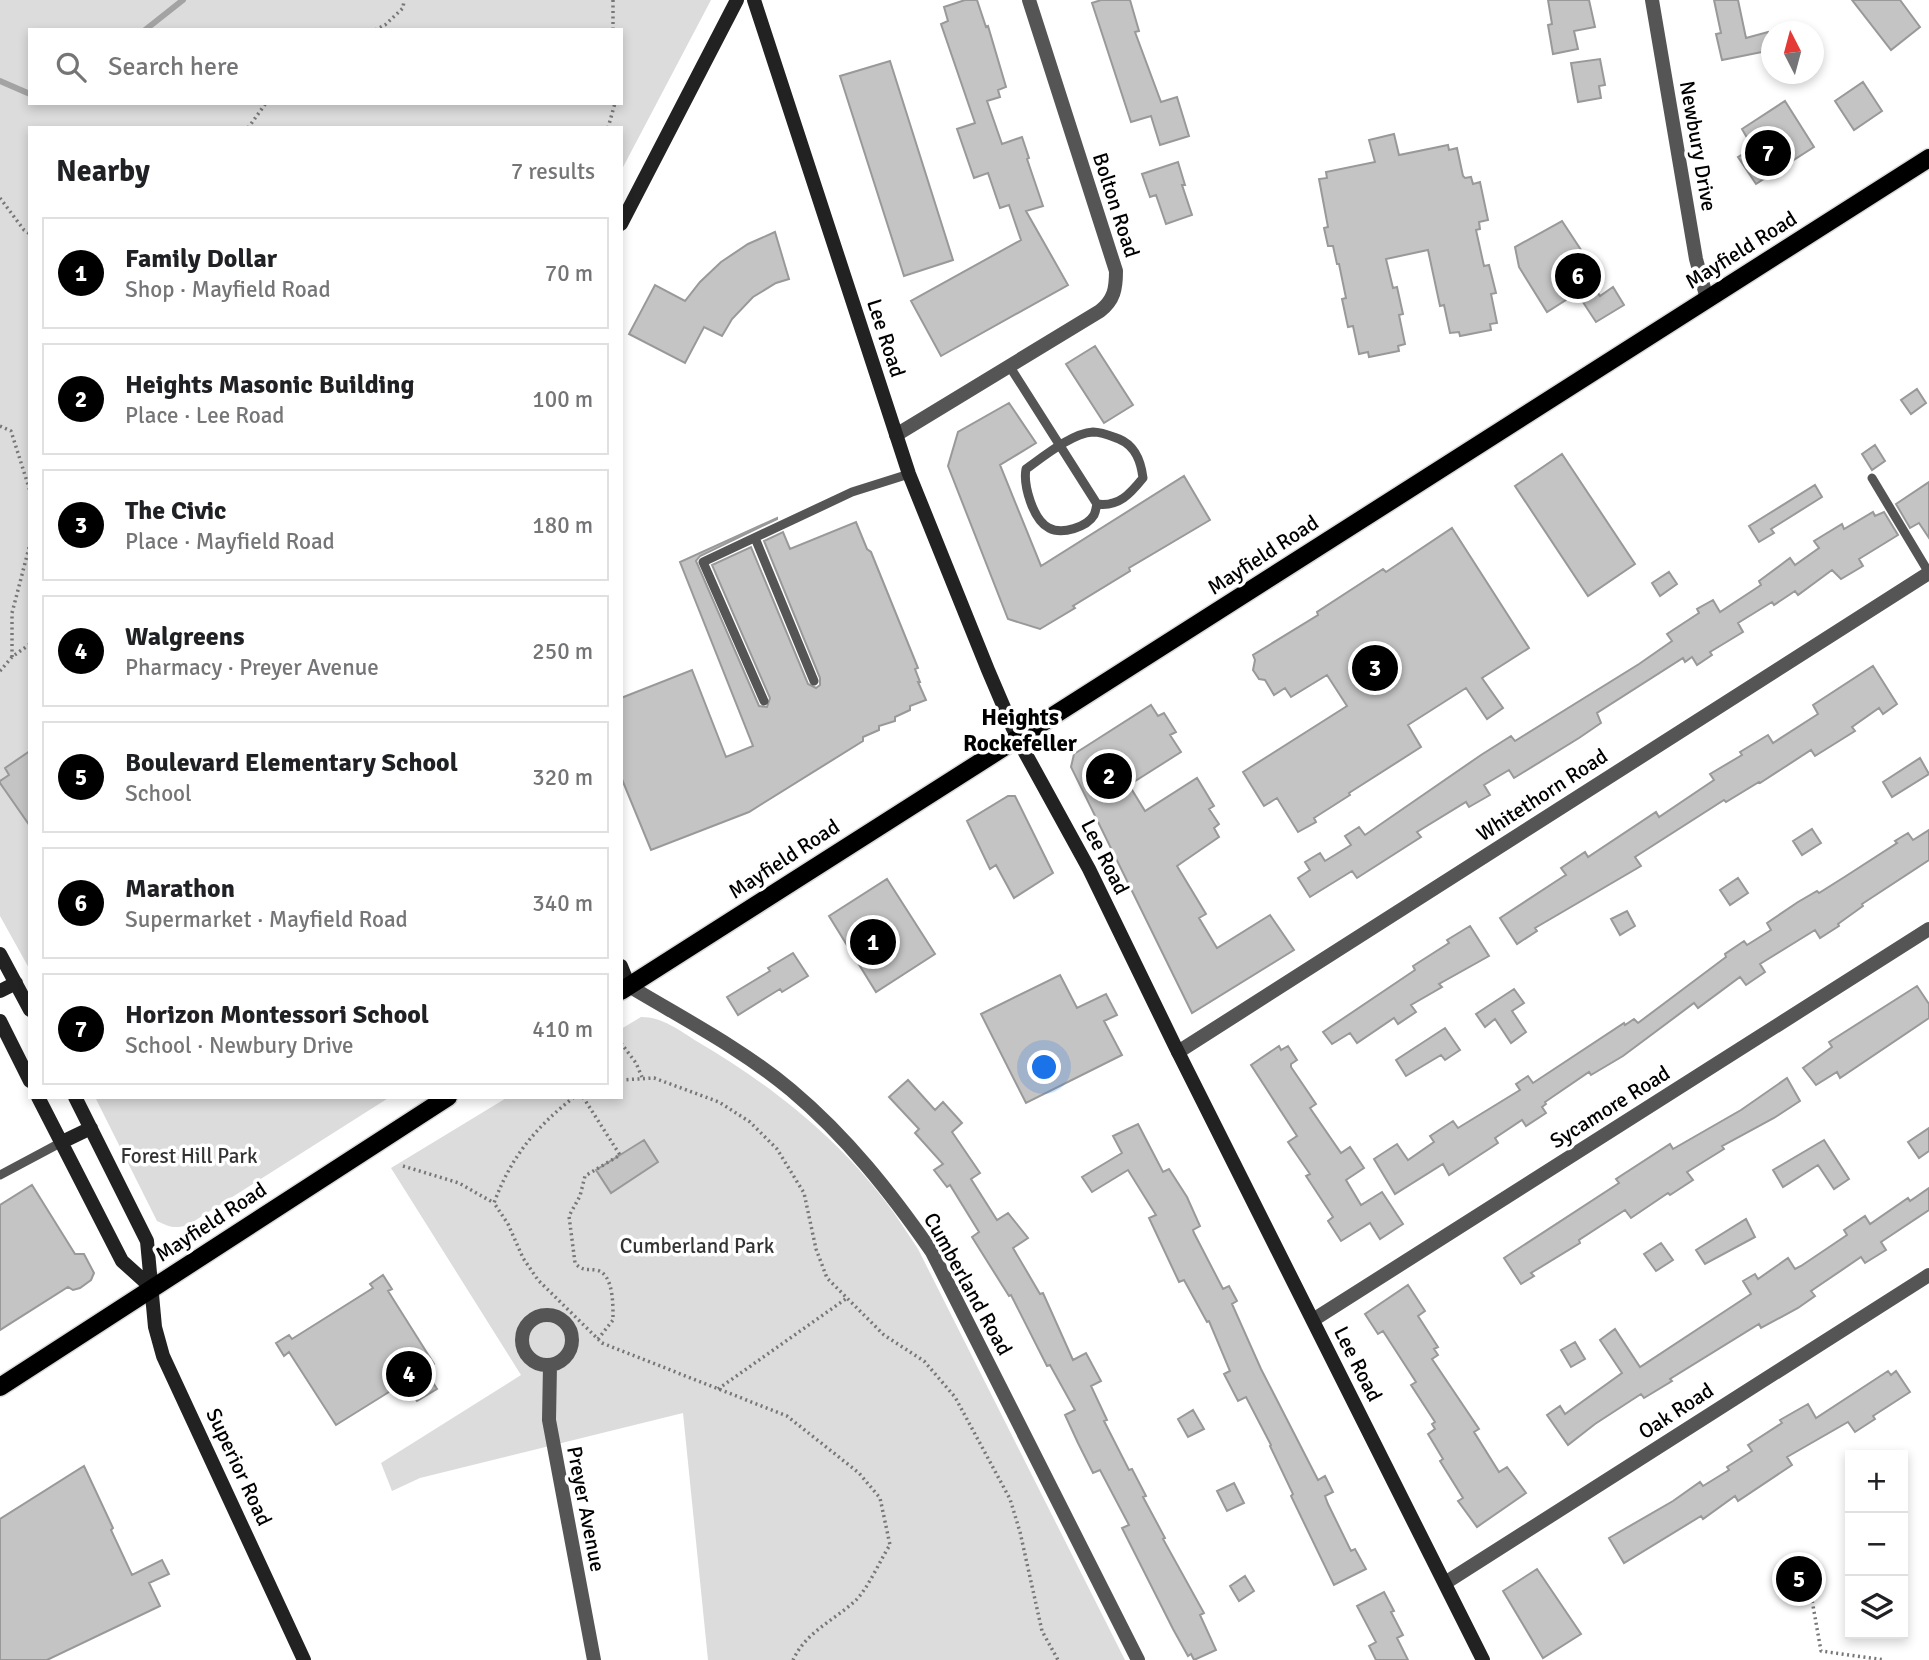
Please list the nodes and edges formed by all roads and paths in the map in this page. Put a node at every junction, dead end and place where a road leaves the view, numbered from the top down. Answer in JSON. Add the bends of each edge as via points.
{"nodes":[{"id":1,"x":404,"y":0,"type":"edge"},
{"id":2,"x":612,"y":0,"type":"edge"},
{"id":3,"x":737,"y":0,"type":"edge"},
{"id":4,"x":754,"y":0,"type":"edge"},
{"id":5,"x":1029,"y":0,"type":"edge"},
{"id":6,"x":1652,"y":0,"type":"edge"},
{"id":7,"x":379,"y":28,"type":"edge"},
{"id":8,"x":613,"y":28,"type":"edge"},
{"id":9,"x":265,"y":105,"type":"edge"},
{"id":10,"x":614,"y":105,"type":"edge"},
{"id":11,"x":249,"y":126,"type":"edge"},
{"id":12,"x":609,"y":126,"type":"edge"},
{"id":13,"x":1929,"y":158,"type":"edge"},
{"id":14,"x":0,"y":198,"type":"edge"},
{"id":15,"x":623,"y":220,"type":"edge"},
{"id":16,"x":28,"y":233,"type":"edge"},
{"id":17,"x":1707,"y":299,"type":"junction"},
{"id":18,"x":1010,"y":367,"type":"junction"},
{"id":19,"x":0,"y":426,"type":"edge"},
{"id":20,"x":896,"y":435,"type":"junction"},
{"id":21,"x":1060,"y":446,"type":"junction"},
{"id":22,"x":909,"y":474,"type":"junction"},
{"id":23,"x":1872,"y":478,"type":"dead end"},
{"id":24,"x":28,"y":485,"type":"edge"},
{"id":25,"x":1097,"y":504,"type":"junction"},
{"id":26,"x":755,"y":538,"type":"junction"},
{"id":27,"x":28,"y":552,"type":"edge"},
{"id":28,"x":1929,"y":573,"type":"edge"},
{"id":29,"x":28,"y":645,"type":"edge"},
{"id":30,"x":12,"y":657,"type":"junction"},
{"id":31,"x":0,"y":671,"type":"edge"},
{"id":32,"x":814,"y":681,"type":"dead end"},
{"id":33,"x":764,"y":701,"type":"dead end"},
{"id":34,"x":1017,"y":737,"type":"junction"},
{"id":35,"x":1929,"y":929,"type":"edge"},
{"id":36,"x":0,"y":954,"type":"edge"},
{"id":37,"x":16,"y":983,"type":"junction"},
{"id":38,"x":625,"y":988,"type":"edge"},
{"id":39,"x":0,"y":991,"type":"edge"},
{"id":40,"x":28,"y":1006,"type":"edge"},
{"id":41,"x":0,"y":1021,"type":"edge"},
{"id":42,"x":623,"y":1046,"type":"edge"},
{"id":43,"x":1178,"y":1052,"type":"junction"},
{"id":44,"x":28,"y":1077,"type":"edge"},
{"id":45,"x":643,"y":1078,"type":"junction"},
{"id":46,"x":623,"y":1080,"type":"edge"},
{"id":47,"x":39,"y":1099,"type":"edge"},
{"id":48,"x":76,"y":1099,"type":"edge"},
{"id":49,"x":445,"y":1099,"type":"edge"},
{"id":50,"x":573,"y":1099,"type":"edge"},
{"id":51,"x":584,"y":1099,"type":"edge"},
{"id":52,"x":91,"y":1128,"type":"junction"},
{"id":53,"x":61,"y":1142,"type":"junction"},
{"id":54,"x":403,"y":1166,"type":"dead end"},
{"id":55,"x":0,"y":1175,"type":"edge"},
{"id":56,"x":494,"y":1203,"type":"junction"},
{"id":57,"x":1929,"y":1275,"type":"edge"},
{"id":58,"x":152,"y":1288,"type":"junction"},
{"id":59,"x":847,"y":1298,"type":"junction"},
{"id":60,"x":1313,"y":1320,"type":"junction"},
{"id":61,"x":598,"y":1339,"type":"junction"},
{"id":62,"x":550,"y":1365,"type":"dead end"},
{"id":63,"x":0,"y":1387,"type":"edge"},
{"id":64,"x":718,"y":1389,"type":"junction"},
{"id":65,"x":1788,"y":1580,"type":"dead end"},
{"id":66,"x":1445,"y":1583,"type":"junction"},
{"id":67,"x":304,"y":1660,"type":"edge"},
{"id":68,"x":594,"y":1660,"type":"edge"},
{"id":69,"x":793,"y":1660,"type":"edge"},
{"id":70,"x":1058,"y":1660,"type":"edge"},
{"id":71,"x":1138,"y":1660,"type":"edge"},
{"id":72,"x":1483,"y":1660,"type":"edge"},
{"id":73,"x":1885,"y":1660,"type":"edge"}],
"edges":[{"from":1,"to":7,"type":"path","via":[[403,8]]},
{"from":2,"to":8,"type":"path"},
{"from":3,"to":15,"type":"main road"},
{"from":4,"to":20,"type":"main road","name":"Lee Road"},
{"from":5,"to":18,"type":"street","name":"Bolton Road","via":[[1116,271],[1116,290],[1100,311]]},
{"from":6,"to":17,"type":"street","name":"Newbury Drive","via":[[1696,259]]},
{"from":9,"to":11,"type":"path"},
{"from":10,"to":12,"type":"path"},
{"from":13,"to":17,"type":"main road","name":"Mayfield Road"},
{"from":14,"to":16,"type":"path"},
{"from":17,"to":34,"type":"main road","name":"Mayfield Road"},
{"from":18,"to":20,"type":"street","name":"Bolton Road"},
{"from":18,"to":21,"type":"lane"},
{"from":19,"to":24,"type":"path","via":[[11,431]]},
{"from":20,"to":22,"type":"main road","name":"Lee Road"},
{"from":21,"to":25,"type":"lane"},
{"from":21,"to":25,"type":"lane","via":[[1026,469],[1024,480],[1038,517],[1049,528],[1065,531],[1086,523]]},
{"from":21,"to":25,"type":"lane","via":[[1093,432],[1106,434],[1128,443],[1141,461],[1143,478],[1128,497],[1108,506]]},
{"from":22,"to":26,"type":"lane","via":[[852,492]]},
{"from":22,"to":34,"type":"main road","name":"Lee Road"},
{"from":23,"to":28,"type":"lane"},
{"from":26,"to":32,"type":"lane"},
{"from":26,"to":33,"type":"lane","via":[[703,562]]},
{"from":27,"to":30,"type":"path","via":[[12,612]]},
{"from":28,"to":43,"type":"street","name":"Whitethorn Road"},
{"from":29,"to":30,"type":"path"},
{"from":30,"to":31,"type":"path"},
{"from":34,"to":38,"type":"main road","name":"Mayfield Road"},
{"from":34,"to":43,"type":"main road","name":"Lee Road"},
{"from":35,"to":60,"type":"street","name":"Sycamore Road"},
{"from":36,"to":37,"type":"main road"},
{"from":37,"to":39,"type":"main road"},
{"from":37,"to":40,"type":"main road"},
{"from":38,"to":71,"type":"street","name":"Cumberland Road","via":[[729,1046],[791,1090],[844,1140],[892,1195],[932,1252]]},
{"from":41,"to":44,"type":"main road"},
{"from":42,"to":45,"type":"path"},
{"from":43,"to":60,"type":"main road","name":"Lee Road"},
{"from":45,"to":46,"type":"path"},
{"from":45,"to":59,"type":"path","via":[[654,1077],[719,1102],[750,1122],[777,1149],[804,1193],[827,1278]]},
{"from":47,"to":53,"type":"main road"},
{"from":48,"to":52,"type":"main road","name":"Superior Road"},
{"from":49,"to":58,"type":"main road","name":"Mayfield Road"},
{"from":50,"to":56,"type":"path","via":[[539,1126],[504,1175]]},
{"from":51,"to":61,"type":"path","via":[[620,1155],[585,1176],[569,1216],[575,1263],[608,1278],[613,1320]]},
{"from":52,"to":53,"type":"main road"},
{"from":52,"to":58,"type":"main road","name":"Superior Road","via":[[147,1241]]},
{"from":53,"to":55,"type":"lane"},
{"from":53,"to":58,"type":"main road","via":[[122,1261]]},
{"from":54,"to":56,"type":"path","via":[[459,1183]]},
{"from":56,"to":61,"type":"path","via":[[538,1280]]},
{"from":57,"to":66,"type":"street","name":"Oak Road"},
{"from":58,"to":63,"type":"main road","name":"Mayfield Road"},
{"from":58,"to":67,"type":"main road","name":"Superior Road","via":[[163,1356]]},
{"from":59,"to":64,"type":"path"},
{"from":59,"to":70,"type":"path","via":[[884,1335],[924,1362],[955,1397],[1010,1499],[1042,1630]]},
{"from":60,"to":66,"type":"main road","name":"Lee Road"},
{"from":61,"to":64,"type":"path"},
{"from":62,"to":68,"type":"street","name":"Preyer Avenue","via":[[548,1420]]},
{"from":64,"to":69,"type":"path","via":[[787,1416],[859,1473],[880,1498],[890,1545],[857,1600],[823,1624],[799,1647]]},
{"from":65,"to":73,"type":"path","via":[[1812,1600],[1821,1651]]},
{"from":66,"to":72,"type":"main road","name":"Lee Road"}]}
